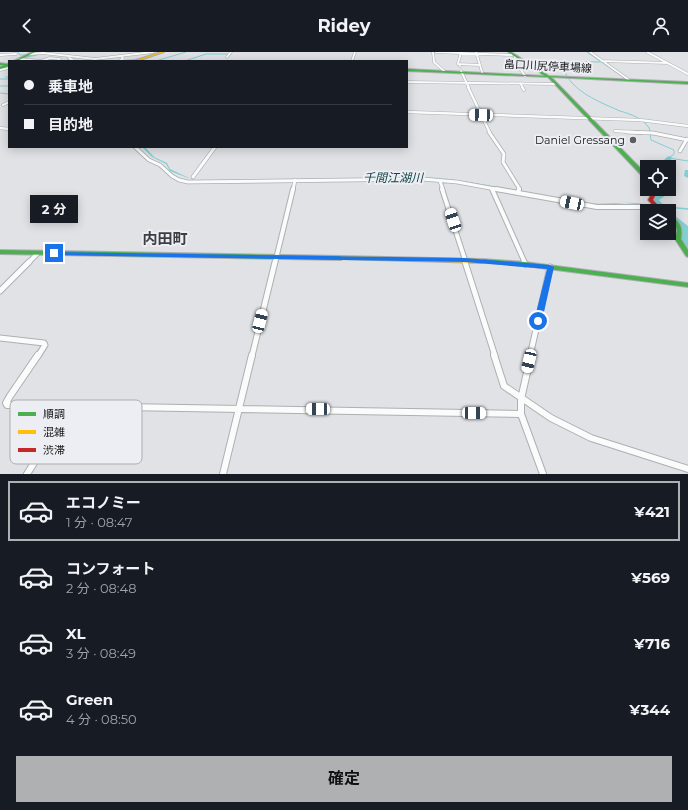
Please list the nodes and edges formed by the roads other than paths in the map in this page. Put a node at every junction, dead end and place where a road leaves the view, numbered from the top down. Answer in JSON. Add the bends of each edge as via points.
{"nodes":[{"id":1,"x":9,"y":52,"type":"edge"},
{"id":2,"x":153,"y":52,"type":"edge"},
{"id":3,"x":163,"y":52,"type":"edge"},
{"id":4,"x":232,"y":52,"type":"edge"},
{"id":5,"x":433,"y":52,"type":"edge"},
{"id":6,"x":436,"y":52,"type":"edge"},
{"id":7,"x":504,"y":52,"type":"edge"},
{"id":8,"x":590,"y":52,"type":"edge"},
{"id":9,"x":647,"y":52,"type":"edge"},
{"id":10,"x":460,"y":53,"type":"edge"},
{"id":11,"x":476,"y":53,"type":"edge"},
{"id":12,"x":511,"y":54,"type":"edge"},
{"id":13,"x":0,"y":55,"type":"edge"},
{"id":14,"x":44,"y":56,"type":"dead end"},
{"id":15,"x":71,"y":56,"type":"junction"},
{"id":16,"x":121,"y":57,"type":"junction"},
{"id":17,"x":227,"y":57,"type":"dead end"},
{"id":18,"x":65,"y":58,"type":"junction"},
{"id":19,"x":17,"y":59,"type":"edge"},
{"id":20,"x":60,"y":59,"type":"junction"},
{"id":21,"x":28,"y":60,"type":"edge"},
{"id":22,"x":43,"y":60,"type":"edge"},
{"id":23,"x":56,"y":60,"type":"edge"},
{"id":24,"x":70,"y":60,"type":"edge"},
{"id":25,"x":132,"y":60,"type":"edge"},
{"id":26,"x":602,"y":61,"type":"junction"},
{"id":27,"x":668,"y":63,"type":"junction"},
{"id":28,"x":458,"y":64,"type":"junction"},
{"id":29,"x":480,"y":65,"type":"junction"},
{"id":30,"x":408,"y":70,"type":"edge"},
{"id":31,"x":444,"y":71,"type":"junction"},
{"id":32,"x":462,"y":71,"type":"junction"},
{"id":33,"x":482,"y":72,"type":"junction"},
{"id":34,"x":688,"y":74,"type":"edge"},
{"id":35,"x":525,"y":76,"type":"junction"},
{"id":36,"x":549,"y":77,"type":"junction"},
{"id":37,"x":629,"y":80,"type":"junction"},
{"id":38,"x":408,"y":82,"type":"edge"},
{"id":39,"x":465,"y":82,"type":"junction"},
{"id":40,"x":520,"y":83,"type":"junction"},
{"id":41,"x":688,"y":83,"type":"edge"},
{"id":42,"x":556,"y":84,"type":"junction"},
{"id":43,"x":524,"y":90,"type":"dead end"},
{"id":44,"x":8,"y":102,"type":"edge"},
{"id":45,"x":3,"y":105,"type":"dead end"},
{"id":46,"x":408,"y":112,"type":"edge"},
{"id":47,"x":481,"y":115,"type":"junction"},
{"id":48,"x":589,"y":118,"type":"junction"},
{"id":49,"x":688,"y":126,"type":"edge"},
{"id":50,"x":615,"y":131,"type":"dead end"},
{"id":51,"x":688,"y":139,"type":"edge"},
{"id":52,"x":136,"y":148,"type":"edge"},
{"id":53,"x":214,"y":148,"type":"edge"},
{"id":54,"x":680,"y":151,"type":"dead end"},
{"id":55,"x":640,"y":171,"type":"edge"},
{"id":56,"x":193,"y":177,"type":"dead end"},
{"id":57,"x":295,"y":180,"type":"junction"},
{"id":58,"x":440,"y":181,"type":"junction"},
{"id":59,"x":492,"y":189,"type":"junction"},
{"id":60,"x":518,"y":193,"type":"junction"},
{"id":61,"x":652,"y":196,"type":"edge"},
{"id":62,"x":654,"y":204,"type":"edge"},
{"id":63,"x":640,"y":207,"type":"edge"},
{"id":64,"x":676,"y":223,"type":"edge"},
{"id":65,"x":0,"y":252,"type":"edge"},
{"id":66,"x":38,"y":253,"type":"junction"},
{"id":67,"x":688,"y":255,"type":"edge"},
{"id":68,"x":277,"y":257,"type":"junction"},
{"id":69,"x":465,"y":260,"type":"junction"},
{"id":70,"x":525,"y":264,"type":"junction"},
{"id":71,"x":550,"y":267,"type":"junction"},
{"id":72,"x":688,"y":285,"type":"edge"},
{"id":73,"x":0,"y":291,"type":"edge"},
{"id":74,"x":0,"y":338,"type":"edge"},
{"id":75,"x":521,"y":398,"type":"junction"},
{"id":76,"x":10,"y":405,"type":"edge"},
{"id":77,"x":142,"y":406,"type":"edge"},
{"id":78,"x":240,"y":408,"type":"junction"},
{"id":79,"x":521,"y":414,"type":"junction"},
{"id":80,"x":33,"y":464,"type":"edge"},
{"id":81,"x":688,"y":469,"type":"edge"},
{"id":82,"x":27,"y":474,"type":"edge"},
{"id":83,"x":223,"y":474,"type":"edge"},
{"id":84,"x":543,"y":474,"type":"edge"}],
"edges":[{"from":1,"to":13,"type":"street"},
{"from":2,"to":16,"type":"street"},
{"from":3,"to":25,"type":"main road"},
{"from":4,"to":17,"type":"street"},
{"from":5,"to":31,"type":"street","via":[[434,62]]},
{"from":6,"to":10,"type":"street"},
{"from":7,"to":12,"type":"street"},
{"from":8,"to":26,"type":"street"},
{"from":9,"to":27,"type":"street"},
{"from":10,"to":11,"type":"street"},
{"from":10,"to":28,"type":"street"},
{"from":11,"to":12,"type":"street"},
{"from":11,"to":29,"type":"street"},
{"from":12,"to":35,"type":"street"},
{"from":12,"to":36,"type":"main road"},
{"from":13,"to":19,"type":"street"},
{"from":14,"to":19,"type":"street"},
{"from":15,"to":16,"type":"street","via":[[95,59]]},
{"from":15,"to":18,"type":"street"},
{"from":15,"to":19,"type":"street","via":[[43,53]]},
{"from":16,"to":25,"type":"street"},
{"from":16,"to":25,"type":"street","via":[[120,60]]},
{"from":18,"to":20,"type":"street"},
{"from":18,"to":24,"type":"street","via":[[73,59]]},
{"from":19,"to":21,"type":"street"},
{"from":20,"to":22,"type":"street"},
{"from":20,"to":23,"type":"street"},
{"from":26,"to":27,"type":"street"},
{"from":26,"to":37,"type":"street"},
{"from":27,"to":34,"type":"street"},
{"from":28,"to":29,"type":"street"},
{"from":28,"to":32,"type":"street"},
{"from":29,"to":33,"type":"street"},
{"from":30,"to":31,"type":"main road","name":"畠口川尻停車場線"},
{"from":31,"to":32,"type":"main road","name":"畠口川尻停車場線"},
{"from":32,"to":33,"type":"main road","name":"畠口川尻停車場線"},
{"from":32,"to":39,"type":"street"},
{"from":33,"to":35,"type":"main road","name":"畠口川尻停車場線"},
{"from":35,"to":36,"type":"main road","name":"畠口川尻停車場線"},
{"from":36,"to":37,"type":"main road","name":"畠口川尻停車場線"},
{"from":36,"to":42,"type":"main road"},
{"from":37,"to":41,"type":"main road","name":"畠口川尻停車場線"},
{"from":38,"to":39,"type":"street"},
{"from":39,"to":40,"type":"street"},
{"from":39,"to":47,"type":"street"},
{"from":40,"to":42,"type":"street"},
{"from":40,"to":43,"type":"street"},
{"from":42,"to":48,"type":"main road"},
{"from":44,"to":45,"type":"street"},
{"from":46,"to":47,"type":"street"},
{"from":47,"to":48,"type":"street"},
{"from":47,"to":60,"type":"street","via":[[504,154],[503,162],[519,188]]},
{"from":48,"to":49,"type":"street"},
{"from":48,"to":55,"type":"main road"},
{"from":50,"to":51,"type":"street","via":[[647,132]]},
{"from":51,"to":54,"type":"street"},
{"from":52,"to":57,"type":"street","via":[[149,160],[182,181]]},
{"from":53,"to":56,"type":"street"},
{"from":57,"to":58,"type":"street"},
{"from":57,"to":68,"type":"street"},
{"from":58,"to":59,"type":"street"},
{"from":58,"to":69,"type":"street"},
{"from":59,"to":60,"type":"street"},
{"from":59,"to":70,"type":"street"},
{"from":60,"to":63,"type":"street","via":[[597,207]]},
{"from":61,"to":62,"type":"main road","via":[[650,200]]},
{"from":64,"to":67,"type":"main road","via":[[680,229],[678,239]]},
{"from":65,"to":66,"type":"main road"},
{"from":66,"to":68,"type":"main road"},
{"from":66,"to":73,"type":"street"},
{"from":68,"to":69,"type":"main road"},
{"from":68,"to":78,"type":"street"},
{"from":69,"to":70,"type":"main road"},
{"from":69,"to":75,"type":"street","via":[[504,386]]},
{"from":70,"to":71,"type":"main road"},
{"from":71,"to":72,"type":"main road"},
{"from":71,"to":75,"type":"street"},
{"from":74,"to":76,"type":"street","via":[[45,345],[10,396],[6,403]]},
{"from":75,"to":79,"type":"street"},
{"from":75,"to":81,"type":"street","via":[[550,418],[591,438]]},
{"from":77,"to":78,"type":"street"},
{"from":78,"to":79,"type":"street"},
{"from":78,"to":83,"type":"street"},
{"from":79,"to":84,"type":"street"},
{"from":80,"to":82,"type":"street"}]}
